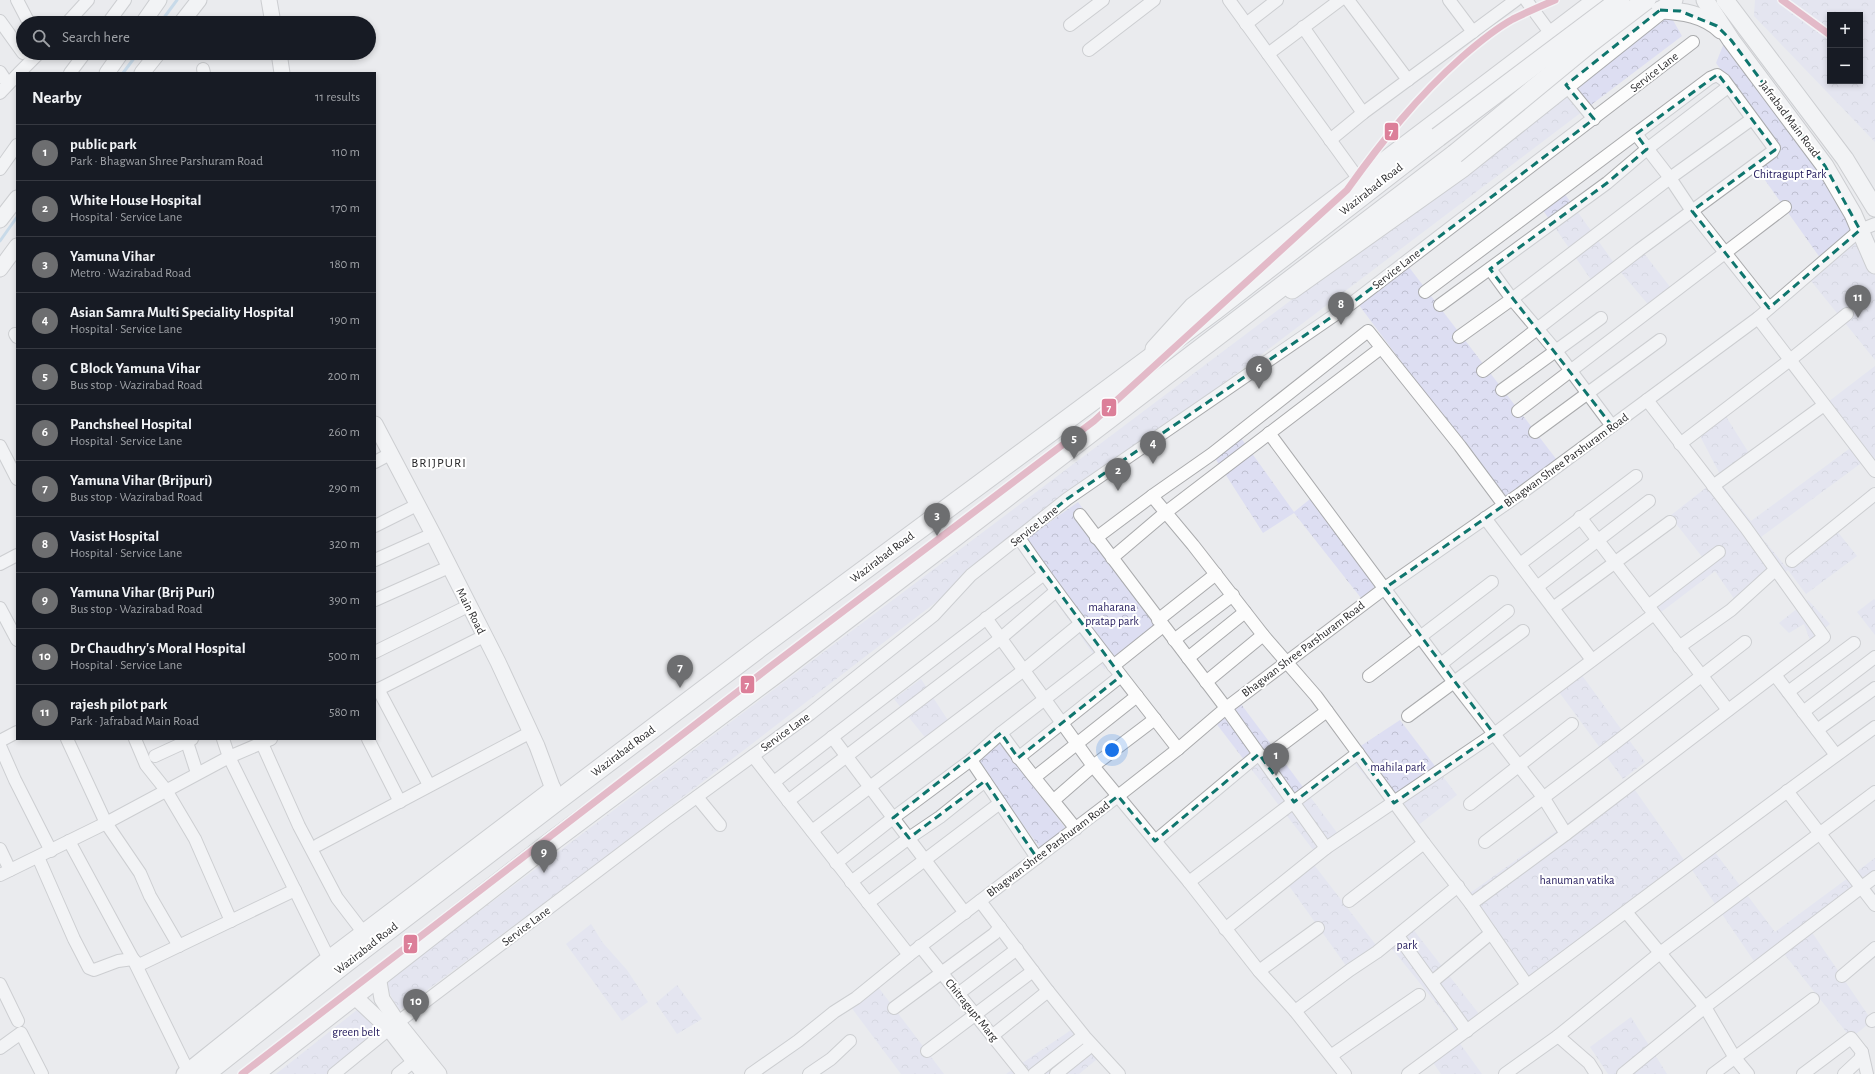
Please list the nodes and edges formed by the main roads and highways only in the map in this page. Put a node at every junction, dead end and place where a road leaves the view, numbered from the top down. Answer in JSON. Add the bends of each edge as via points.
{"nodes":[{"id":1,"x":1596,"y":0,"type":"edge"},
{"id":2,"x":1620,"y":0,"type":"edge"},
{"id":3,"x":1705,"y":0,"type":"edge"},
{"id":4,"x":1725,"y":0,"type":"edge"},
{"id":5,"x":1737,"y":0,"type":"edge"},
{"id":6,"x":1660,"y":3,"type":"edge"},
{"id":7,"x":1749,"y":32,"type":"junction"},
{"id":8,"x":1731,"y":40,"type":"junction"},
{"id":9,"x":1521,"y":58,"type":"junction"},
{"id":10,"x":1549,"y":100,"type":"junction"},
{"id":11,"x":1875,"y":208,"type":"edge"},
{"id":12,"x":1867,"y":227,"type":"edge"},
{"id":13,"x":1875,"y":265,"type":"edge"},
{"id":14,"x":1135,"y":369,"type":"junction"},
{"id":15,"x":1153,"y":385,"type":"junction"},
{"id":16,"x":192,"y":1073,"type":"edge"},
{"id":17,"x":254,"y":1074,"type":"edge"}],
"edges":[{"from":1,"to":9,"type":"main road"},
{"from":2,"to":14,"type":"highway","name":"Wazirabad Road","bridge":true},
{"from":3,"to":8,"type":"main road","name":"Jafrabad Main Road"},
{"from":4,"to":7,"type":"main road","name":"Jafrabad Main Road"},
{"from":5,"to":7,"type":"main road"},
{"from":6,"to":8,"type":"main road","via":[[1700,16],[1717,26]]},
{"from":6,"to":10,"type":"main road"},
{"from":6,"to":15,"type":"highway","name":"Wazirabad Road","bridge":true,"via":[[1591,42],[1454,154]]},
{"from":7,"to":11,"type":"main road","name":"Jafrabad Main Road","via":[[1844,159]]},
{"from":8,"to":12,"type":"main road","name":"Jafrabad Main Road","via":[[1825,166],[1853,214]]},
{"from":9,"to":10,"type":"main road","via":[[1519,71],[1526,84]]},
{"from":9,"to":14,"type":"main road","via":[[1194,306]]},
{"from":10,"to":15,"type":"main road","via":[[1462,169],[1204,352]]},
{"from":12,"to":13,"type":"main road","name":"Jafrabad Main Road"},
{"from":14,"to":16,"type":"highway","name":"Wazirabad Road","via":[[753,653],[555,795]]},
{"from":15,"to":17,"type":"highway","name":"Wazirabad Road","via":[[547,845]]}]}
